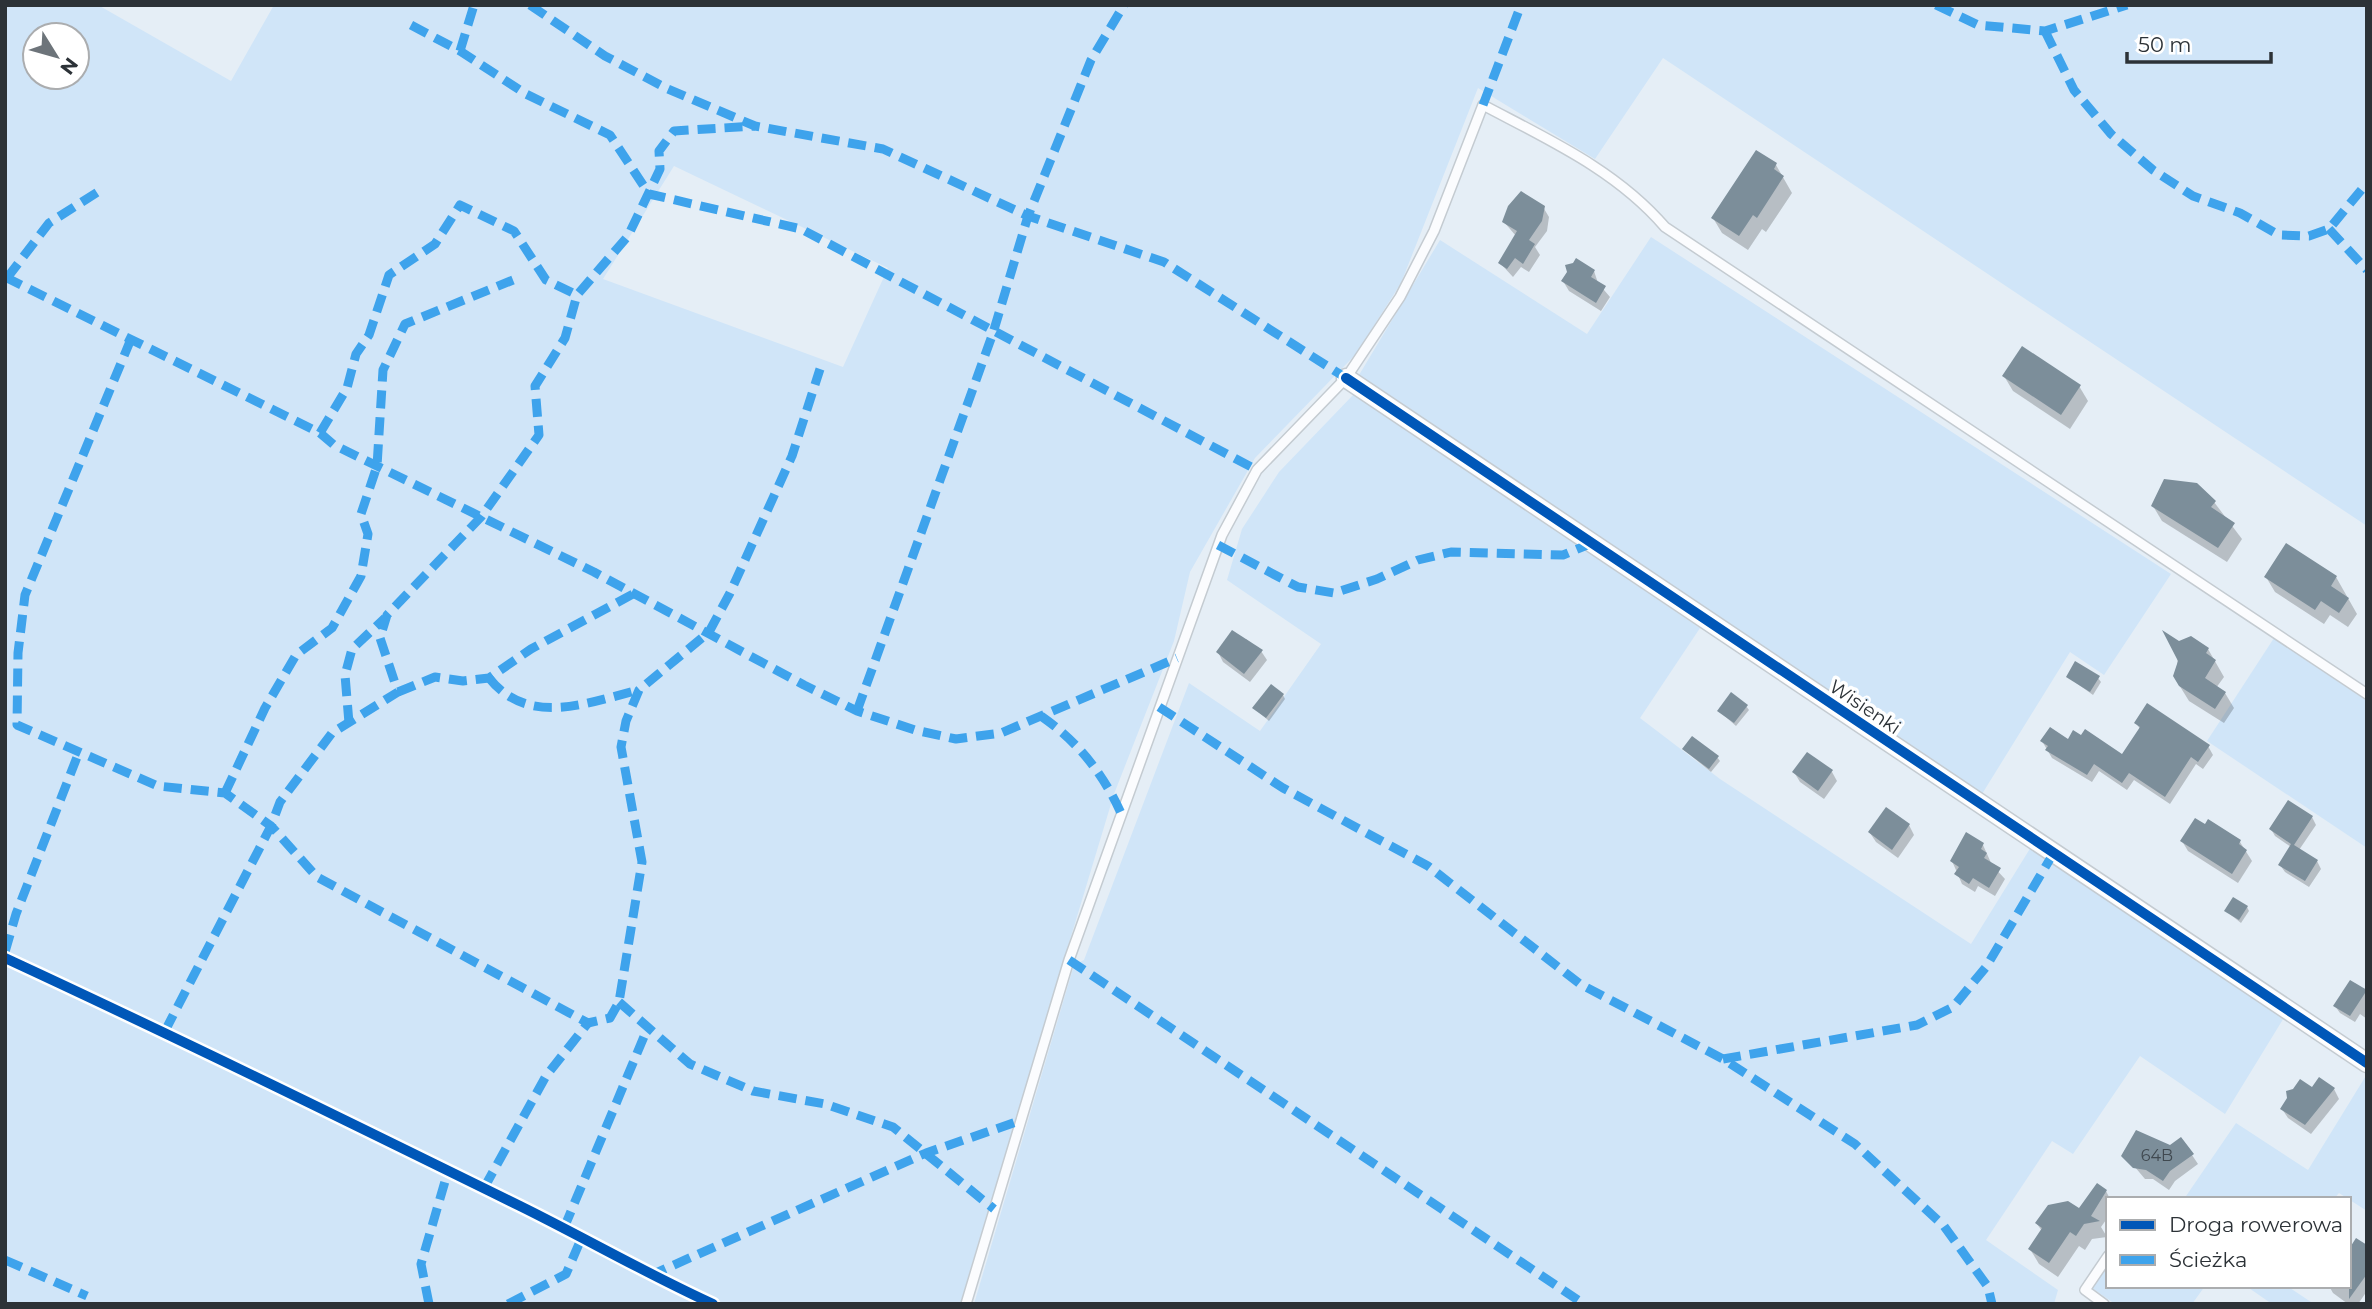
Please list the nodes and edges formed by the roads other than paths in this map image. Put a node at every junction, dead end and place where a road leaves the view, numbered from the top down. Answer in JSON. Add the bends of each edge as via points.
{"nodes":[{"id":1,"x":1346,"y":377,"type":"junction"},
{"id":2,"x":2367,"y":694,"type":"edge"},
{"id":3,"x":2367,"y":1063,"type":"edge"},
{"id":4,"x":2106,"y":1259,"type":"edge"},
{"id":5,"x":966,"y":1304,"type":"edge"},
{"id":6,"x":2104,"y":1304,"type":"edge"}],
"edges":[{"from":1,"to":2,"type":"lane","via":[[1400,296],[1434,232],[1483,105],[1592,164],[1644,202],[1665,227]]},
{"from":1,"to":3,"type":"street","name":"Wisienki"},
{"from":1,"to":5,"type":"lane","via":[[1257,470],[1222,535],[1065,971]]},
{"from":4,"to":6,"type":"lane","via":[[2084,1290]]}]}
